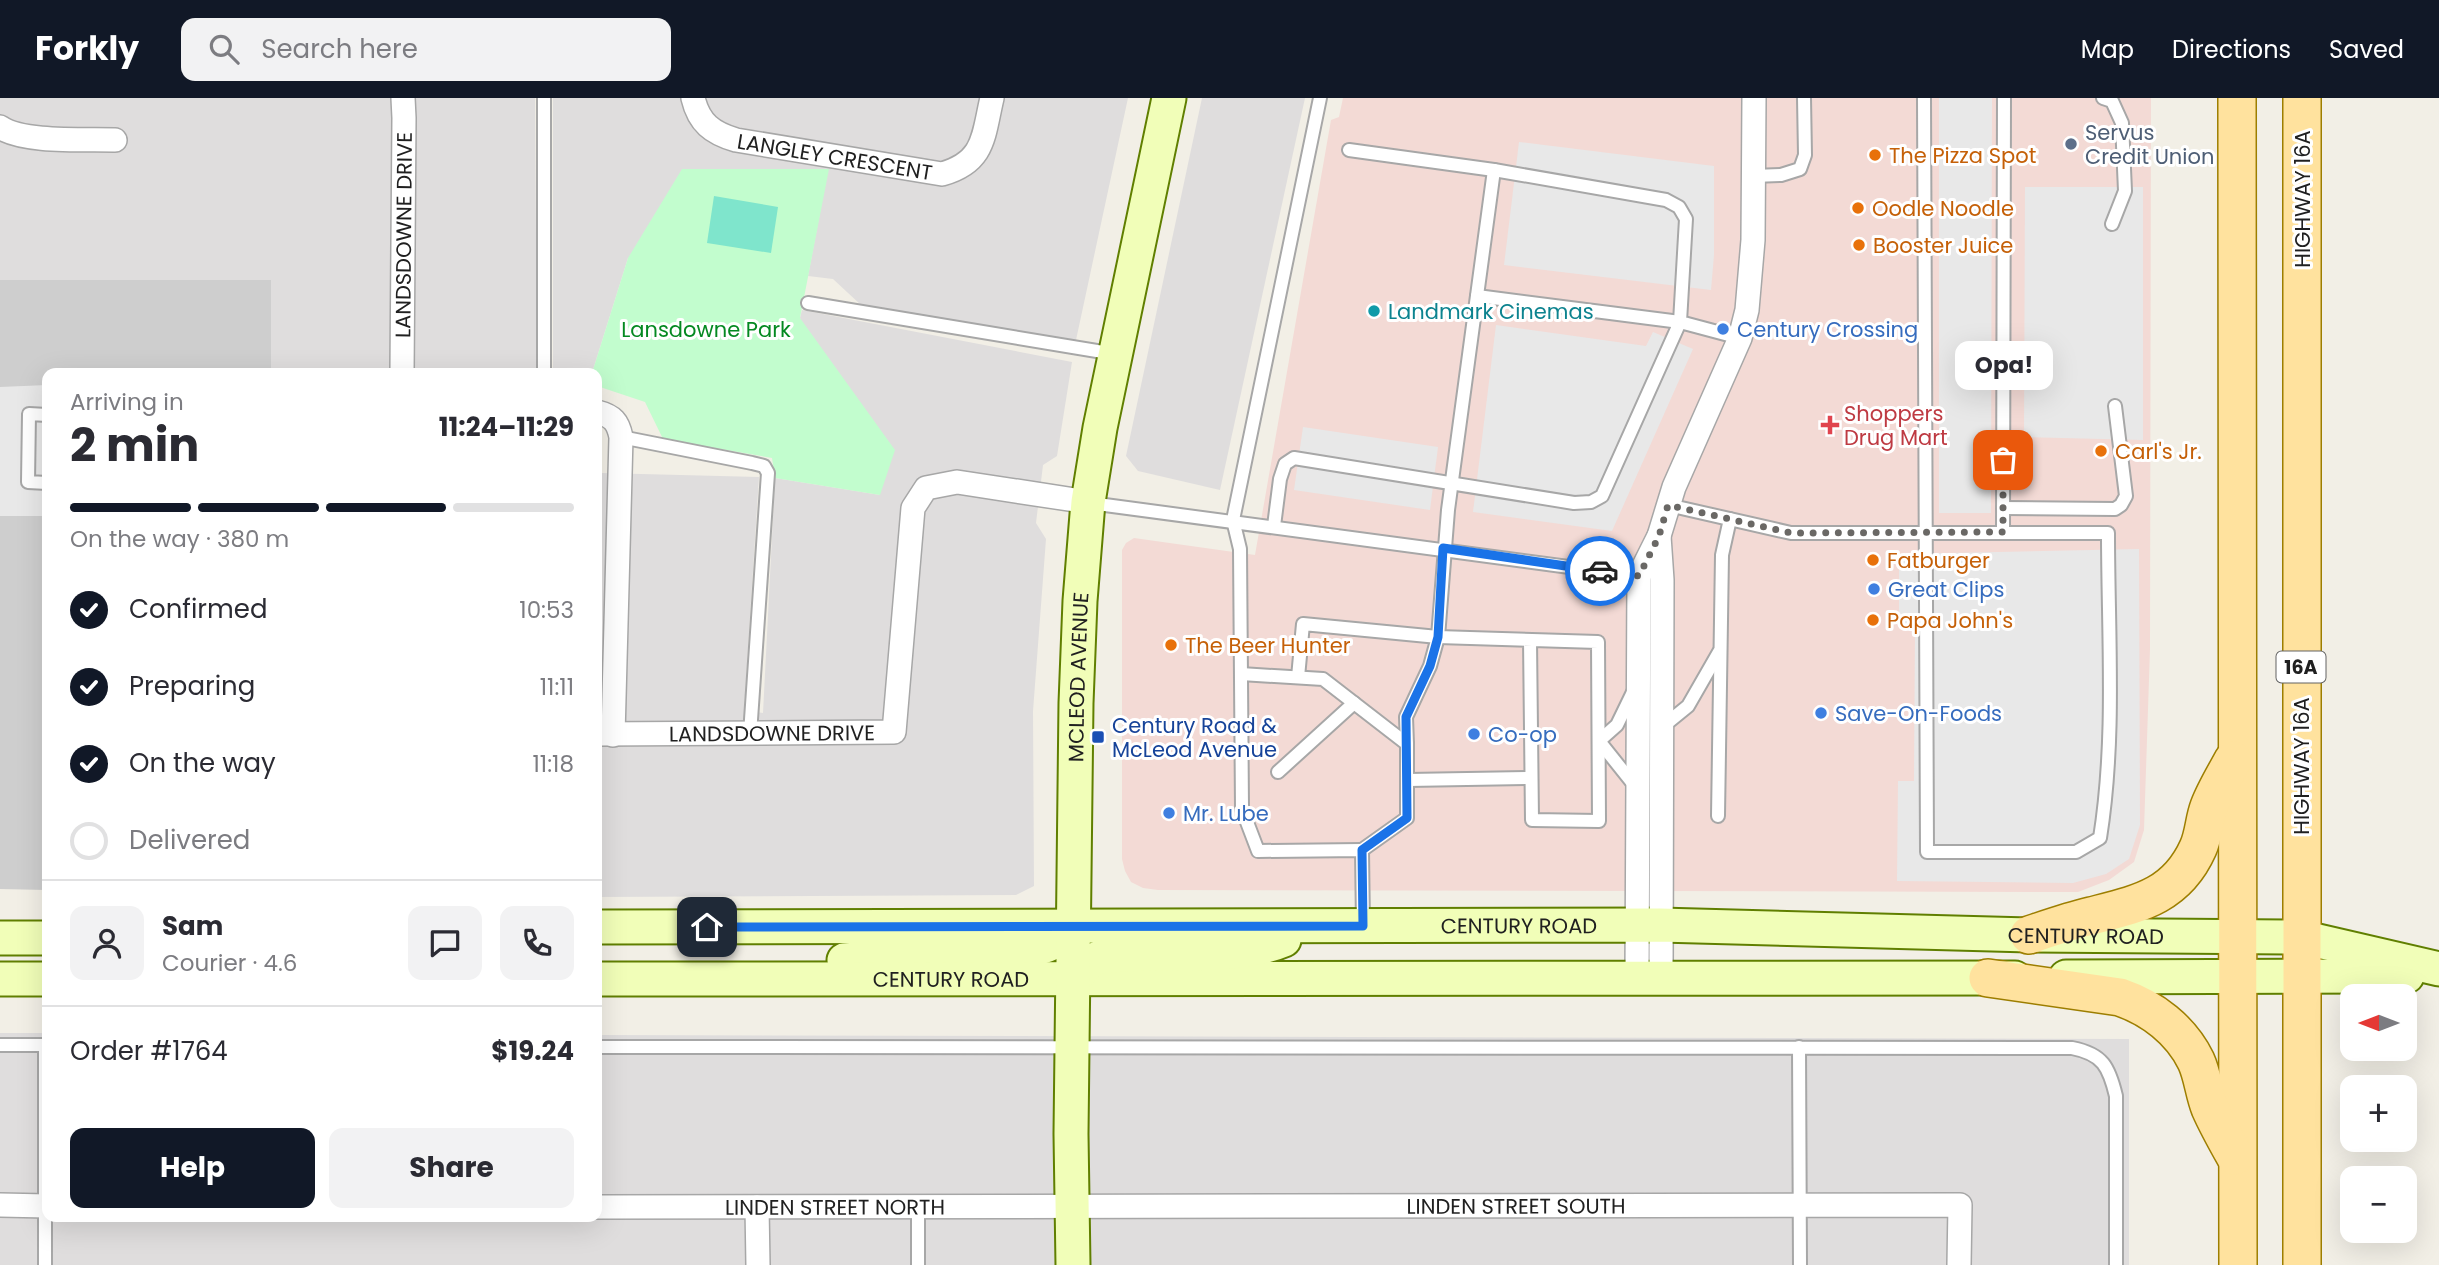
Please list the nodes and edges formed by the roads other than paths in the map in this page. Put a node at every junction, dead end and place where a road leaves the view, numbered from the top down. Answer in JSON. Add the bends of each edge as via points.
{"nodes":[{"id":1,"x":402,"y":98,"type":"edge"},
{"id":2,"x":544,"y":98,"type":"edge"},
{"id":3,"x":693,"y":98,"type":"edge"},
{"id":4,"x":992,"y":98,"type":"edge"},
{"id":5,"x":1169,"y":98,"type":"edge"},
{"id":6,"x":1320,"y":98,"type":"edge"},
{"id":7,"x":1754,"y":98,"type":"edge"},
{"id":8,"x":1804,"y":98,"type":"edge"},
{"id":9,"x":1924,"y":98,"type":"edge"},
{"id":10,"x":2004,"y":98,"type":"edge"},
{"id":11,"x":2103,"y":98,"type":"edge"},
{"id":12,"x":2237,"y":98,"type":"edge"},
{"id":13,"x":2302,"y":98,"type":"edge"},
{"id":14,"x":0,"y":127,"type":"edge"},
{"id":15,"x":115,"y":140,"type":"dead end"},
{"id":16,"x":1349,"y":150,"type":"dead end"},
{"id":17,"x":1494,"y":170,"type":"junction"},
{"id":18,"x":1753,"y":176,"type":"junction"},
{"id":19,"x":2112,"y":224,"type":"dead end"},
{"id":20,"x":1477,"y":296,"type":"junction"},
{"id":21,"x":808,"y":303,"type":"dead end"},
{"id":22,"x":1681,"y":322,"type":"junction"},
{"id":23,"x":1740,"y":338,"type":"junction"},
{"id":24,"x":1115,"y":354,"type":"junction"},
{"id":25,"x":402,"y":368,"type":"edge"},
{"id":26,"x":544,"y":368,"type":"edge"},
{"id":27,"x":2115,"y":406,"type":"dead end"},
{"id":28,"x":602,"y":414,"type":"edge"},
{"id":29,"x":42,"y":415,"type":"edge"},
{"id":30,"x":621,"y":437,"type":"junction"},
{"id":31,"x":42,"y":483,"type":"edge"},
{"id":32,"x":1452,"y":484,"type":"junction"},
{"id":33,"x":1088,"y":502,"type":"junction"},
{"id":34,"x":1668,"y":505,"type":"junction"},
{"id":35,"x":2003,"y":508,"type":"junction"},
{"id":36,"x":1730,"y":519,"type":"junction"},
{"id":37,"x":1233,"y":520,"type":"junction"},
{"id":38,"x":1274,"y":526,"type":"junction"},
{"id":39,"x":1926,"y":532,"type":"junction"},
{"id":40,"x":2003,"y":532,"type":"junction"},
{"id":41,"x":1659,"y":536,"type":"junction"},
{"id":42,"x":1443,"y":548,"type":"junction"},
{"id":43,"x":1639,"y":576,"type":"junction"},
{"id":44,"x":1662,"y":580,"type":"junction"},
{"id":45,"x":1438,"y":637,"type":"junction"},
{"id":46,"x":1530,"y":640,"type":"junction"},
{"id":47,"x":1720,"y":651,"type":"junction"},
{"id":48,"x":1241,"y":674,"type":"junction"},
{"id":49,"x":1298,"y":677,"type":"junction"},
{"id":50,"x":1638,"y":683,"type":"junction"},
{"id":51,"x":1354,"y":703,"type":"junction"},
{"id":52,"x":1661,"y":728,"type":"junction"},
{"id":53,"x":750,"y":734,"type":"junction"},
{"id":54,"x":605,"y":735,"type":"edge"},
{"id":55,"x":1599,"y":741,"type":"junction"},
{"id":56,"x":1406,"y":744,"type":"junction"},
{"id":57,"x":2237,"y":752,"type":"junction"},
{"id":58,"x":1278,"y":772,"type":"dead end"},
{"id":59,"x":1531,"y":778,"type":"junction"},
{"id":60,"x":1408,"y":780,"type":"junction"},
{"id":61,"x":1638,"y":789,"type":"junction"},
{"id":62,"x":1718,"y":816,"type":"dead end"},
{"id":63,"x":1362,"y":850,"type":"junction"},
{"id":64,"x":1648,"y":925,"type":"junction"},
{"id":65,"x":1075,"y":926,"type":"junction"},
{"id":66,"x":1316,"y":926,"type":"junction"},
{"id":67,"x":1363,"y":926,"type":"junction"},
{"id":68,"x":602,"y":927,"type":"edge"},
{"id":69,"x":2029,"y":935,"type":"junction"},
{"id":70,"x":2237,"y":936,"type":"junction"},
{"id":71,"x":2301,"y":937,"type":"junction"},
{"id":72,"x":0,"y":938,"type":"edge"},
{"id":73,"x":42,"y":938,"type":"edge"},
{"id":74,"x":2439,"y":970,"type":"edge"},
{"id":75,"x":2237,"y":976,"type":"junction"},
{"id":76,"x":2300,"y":976,"type":"junction"},
{"id":77,"x":1649,"y":977,"type":"junction"},
{"id":78,"x":2439,"y":977,"type":"edge"},
{"id":79,"x":1988,"y":978,"type":"junction"},
{"id":80,"x":0,"y":979,"type":"edge"},
{"id":81,"x":42,"y":979,"type":"edge"},
{"id":82,"x":602,"y":979,"type":"edge"},
{"id":83,"x":669,"y":979,"type":"junction"},
{"id":84,"x":1074,"y":979,"type":"junction"},
{"id":85,"x":0,"y":1045,"type":"edge"},
{"id":86,"x":42,"y":1045,"type":"edge"},
{"id":87,"x":602,"y":1047,"type":"edge"},
{"id":88,"x":1799,"y":1047,"type":"junction"},
{"id":89,"x":1073,"y":1048,"type":"junction"},
{"id":90,"x":2238,"y":1163,"type":"junction"},
{"id":91,"x":0,"y":1205,"type":"edge"},
{"id":92,"x":42,"y":1206,"type":"edge"},
{"id":93,"x":918,"y":1206,"type":"junction"},
{"id":94,"x":1072,"y":1206,"type":"junction"},
{"id":95,"x":1800,"y":1206,"type":"junction"},
{"id":96,"x":602,"y":1207,"type":"edge"},
{"id":97,"x":757,"y":1207,"type":"junction"},
{"id":98,"x":46,"y":1222,"type":"edge"},
{"id":99,"x":45,"y":1265,"type":"edge"},
{"id":100,"x":758,"y":1265,"type":"edge"},
{"id":101,"x":918,"y":1265,"type":"edge"},
{"id":102,"x":1073,"y":1265,"type":"edge"},
{"id":103,"x":1800,"y":1265,"type":"edge"},
{"id":104,"x":1959,"y":1265,"type":"edge"},
{"id":105,"x":2116,"y":1265,"type":"edge"},
{"id":106,"x":2238,"y":1265,"type":"edge"},
{"id":107,"x":2302,"y":1265,"type":"edge"}],
"edges":[{"from":1,"to":25,"type":"street","name":"LANDSDOWNE DRIVE"},
{"from":2,"to":26,"type":"lane"},
{"from":3,"to":4,"type":"street","name":"LANGLEY CRESCENT","via":[[706,126],[736,140],[942,174],[970,162],[981,148]]},
{"from":5,"to":24,"type":"main road","name":"MCLEOD AVENUE"},
{"from":6,"to":37,"type":"lane"},
{"from":7,"to":18,"type":"street"},
{"from":8,"to":18,"type":"lane","via":[[1805,155],[1800,169]]},
{"from":9,"to":39,"type":"lane"},
{"from":10,"to":35,"type":"lane"},
{"from":11,"to":19,"type":"lane","via":[[2112,101],[2122,123],[2125,191]]},
{"from":12,"to":57,"type":"main road"},
{"from":13,"to":71,"type":"main road","name":"HIGHWAY 16A","number":"16A"},
{"from":14,"to":15,"type":"street","via":[[25,137]]},
{"from":16,"to":17,"type":"lane"},
{"from":17,"to":20,"type":"lane"},
{"from":17,"to":22,"type":"lane","via":[[1666,200],[1679,207],[1686,219]]},
{"from":18,"to":23,"type":"street","via":[[1748,310]]},
{"from":20,"to":22,"type":"lane"},
{"from":20,"to":32,"type":"lane"},
{"from":21,"to":24,"type":"lane"},
{"from":22,"to":23,"type":"lane"},
{"from":22,"to":32,"type":"lane","via":[[1602,496],[1574,503]]},
{"from":23,"to":34,"type":"street"},
{"from":24,"to":33,"type":"main road","name":"MCLEOD AVENUE"},
{"from":27,"to":35,"type":"lane","via":[[2126,496],[2121,505],[2115,509]]},
{"from":28,"to":30,"type":"street","via":[[613,418]]},
{"from":29,"to":31,"type":"lane","via":[[29,414],[28,482]]},
{"from":30,"to":53,"type":"lane","via":[[752,463],[764,466],[768,473]]},
{"from":30,"to":54,"type":"street","name":"LANDSDOWNE DRIVE"},
{"from":32,"to":38,"type":"lane","via":[[1294,458],[1282,472]]},
{"from":32,"to":42,"type":"lane"},
{"from":33,"to":37,"type":"lane"},
{"from":33,"to":53,"type":"street","name":"LANDSDOWNE DRIVE","via":[[957,482],[926,488],[913,508],[894,732]]},
{"from":33,"to":65,"type":"main road","name":"MCLEOD AVENUE","via":[[1076,704]]},
{"from":34,"to":36,"type":"lane"},
{"from":34,"to":41,"type":"street"},
{"from":35,"to":40,"type":"lane"},
{"from":36,"to":39,"type":"lane","via":[[1791,533]]},
{"from":36,"to":47,"type":"lane","via":[[1722,555]]},
{"from":37,"to":38,"type":"lane"},
{"from":37,"to":48,"type":"lane","via":[[1240,549]]},
{"from":38,"to":42,"type":"lane"},
{"from":39,"to":40,"type":"lane"},
{"from":39,"to":40,"type":"lane","via":[[1927,852],[2076,852],[2100,838],[2106,797],[2108,533]]},
{"from":41,"to":43,"type":"street"},
{"from":41,"to":44,"type":"street"},
{"from":42,"to":43,"type":"lane"},
{"from":42,"to":45,"type":"lane"},
{"from":43,"to":44,"type":"lane"},
{"from":43,"to":50,"type":"street"},
{"from":44,"to":52,"type":"street"},
{"from":45,"to":46,"type":"lane"},
{"from":45,"to":49,"type":"lane","via":[[1303,624]]},
{"from":45,"to":56,"type":"lane","via":[[1406,717]]},
{"from":46,"to":55,"type":"lane","via":[[1598,642]]},
{"from":46,"to":59,"type":"lane"},
{"from":47,"to":52,"type":"lane","via":[[1688,706]]},
{"from":47,"to":62,"type":"lane"},
{"from":48,"to":49,"type":"lane"},
{"from":48,"to":63,"type":"lane","via":[[1242,809],[1258,851]]},
{"from":49,"to":51,"type":"lane","via":[[1323,679]]},
{"from":50,"to":55,"type":"lane","via":[[1617,725]]},
{"from":50,"to":61,"type":"street"},
{"from":51,"to":56,"type":"lane"},
{"from":51,"to":58,"type":"lane"},
{"from":52,"to":64,"type":"street"},
{"from":53,"to":54,"type":"street","name":"LANDSDOWNE DRIVE"},
{"from":55,"to":59,"type":"lane","via":[[1599,821],[1532,820]]},
{"from":55,"to":61,"type":"lane"},
{"from":56,"to":60,"type":"lane"},
{"from":57,"to":69,"type":"main road","via":[[2208,809],[2197,851],[2173,884],[2138,905]]},
{"from":57,"to":70,"type":"main road"},
{"from":59,"to":60,"type":"lane"},
{"from":60,"to":63,"type":"lane","via":[[1407,818]]},
{"from":61,"to":64,"type":"street"},
{"from":63,"to":67,"type":"lane"},
{"from":64,"to":67,"type":"main road","name":"CENTURY ROAD"},
{"from":64,"to":69,"type":"main road","name":"CENTURY ROAD"},
{"from":64,"to":77,"type":"street"},
{"from":65,"to":66,"type":"main road","name":"CENTURY ROAD"},
{"from":65,"to":68,"type":"main road","name":"CENTURY ROAD"},
{"from":65,"to":83,"type":"main road","via":[[1054,944],[1023,950],[941,950]]},
{"from":65,"to":84,"type":"main road","name":"MCLEOD AVENUE"},
{"from":66,"to":67,"type":"main road","name":"CENTURY ROAD"},
{"from":66,"to":84,"type":"main road","via":[[1268,947],[1100,957]]},
{"from":69,"to":70,"type":"main road","name":"CENTURY ROAD"},
{"from":70,"to":71,"type":"main road","name":"CENTURY ROAD"},
{"from":70,"to":75,"type":"main road"},
{"from":71,"to":74,"type":"main road","name":"CENTURY ROAD"},
{"from":71,"to":76,"type":"main road","name":"HIGHWAY 16A","number":"16A"},
{"from":72,"to":73,"type":"main road"},
{"from":75,"to":76,"type":"main road","name":"CENTURY ROAD"},
{"from":75,"to":79,"type":"main road","name":"CENTURY ROAD"},
{"from":75,"to":90,"type":"main road"},
{"from":76,"to":78,"type":"main road","name":"CENTURY ROAD"},
{"from":76,"to":107,"type":"main road","name":"HIGHWAY 16A","number":"16A"},
{"from":77,"to":79,"type":"main road","name":"CENTURY ROAD"},
{"from":77,"to":84,"type":"main road","name":"CENTURY ROAD"},
{"from":79,"to":90,"type":"main road","via":[[2120,997],[2156,1014],[2196,1060],[2209,1106]]},
{"from":80,"to":81,"type":"main road"},
{"from":82,"to":83,"type":"main road","name":"CENTURY ROAD"},
{"from":83,"to":84,"type":"main road","name":"CENTURY ROAD"},
{"from":84,"to":89,"type":"main road","name":"MCLEOD AVENUE"},
{"from":85,"to":86,"type":"lane"},
{"from":87,"to":89,"type":"lane"},
{"from":88,"to":89,"type":"lane"},
{"from":88,"to":95,"type":"lane"},
{"from":88,"to":105,"type":"lane","via":[[2089,1051],[2103,1062],[2116,1096]]},
{"from":89,"to":94,"type":"main road","name":"MCLEOD AVENUE"},
{"from":90,"to":106,"type":"main road"},
{"from":91,"to":92,"type":"street"},
{"from":93,"to":94,"type":"street","name":"LINDEN STREET NORTH"},
{"from":93,"to":97,"type":"street","name":"LINDEN STREET NORTH"},
{"from":93,"to":101,"type":"lane"},
{"from":94,"to":95,"type":"street","name":"LINDEN STREET SOUTH"},
{"from":94,"to":102,"type":"main road","name":"MCLEOD AVENUE"},
{"from":95,"to":103,"type":"lane"},
{"from":95,"to":104,"type":"street","name":"LINDEN STREET SOUTH","via":[[1960,1205]]},
{"from":96,"to":97,"type":"street","name":"LINDEN STREET NORTH"},
{"from":97,"to":100,"type":"street"},
{"from":98,"to":99,"type":"lane"}]}
